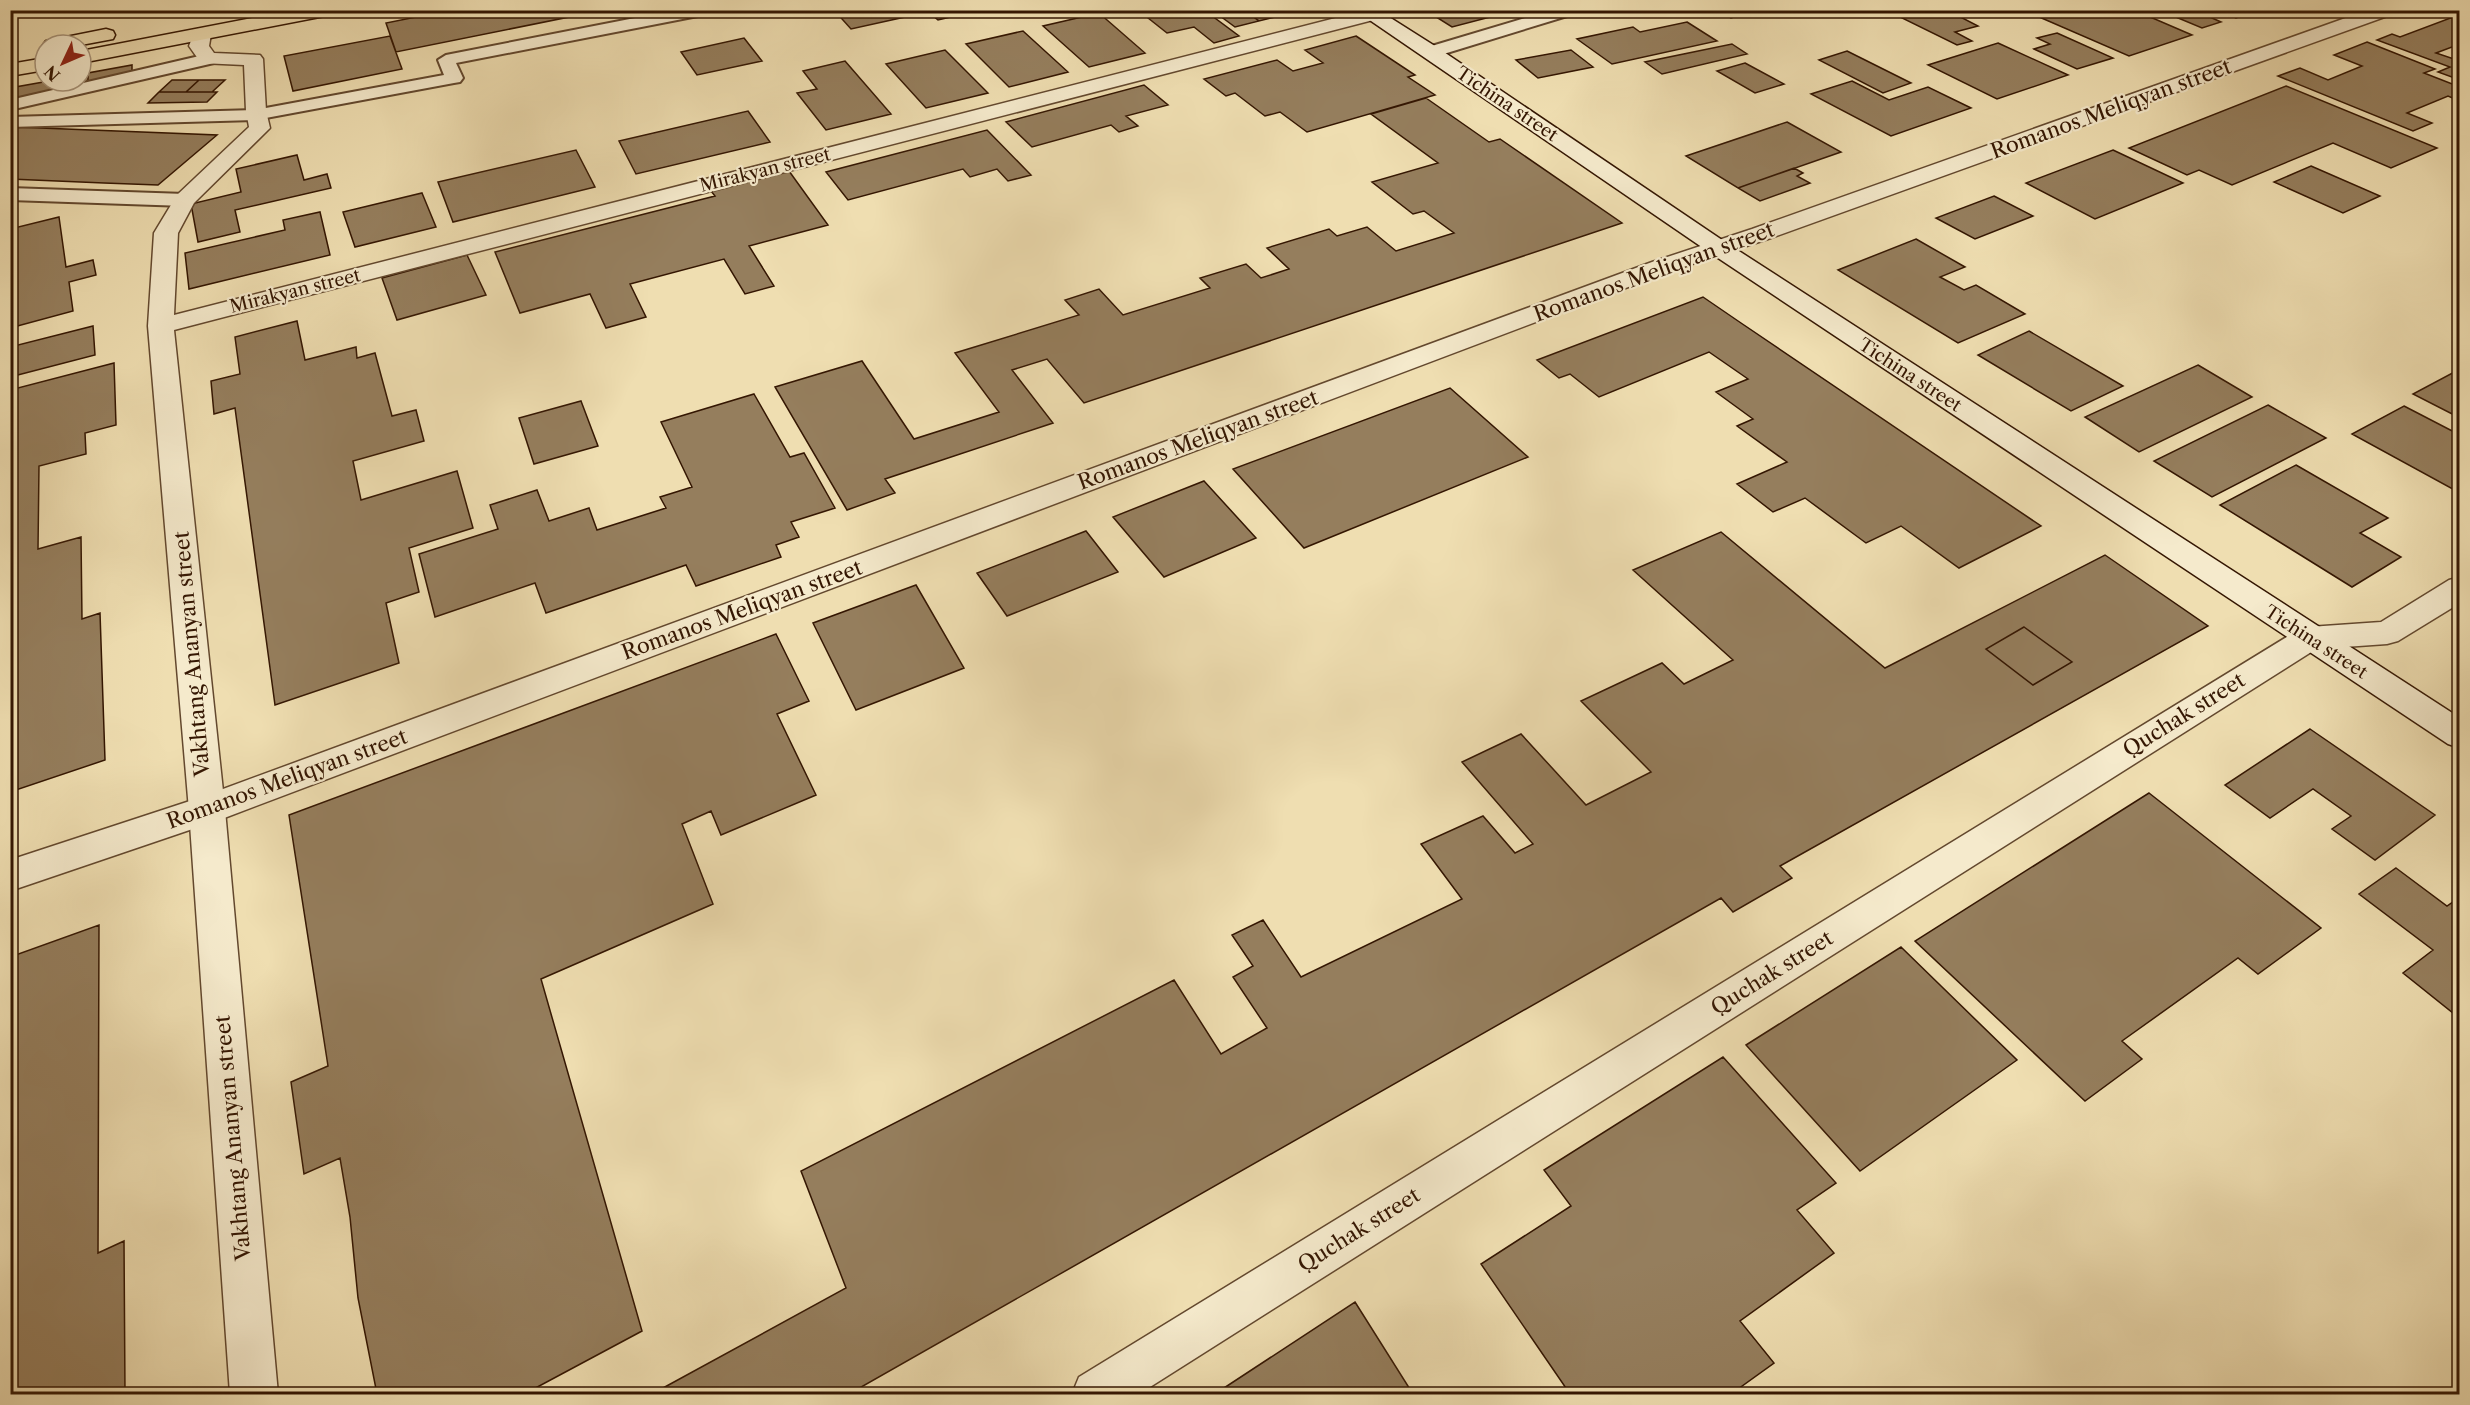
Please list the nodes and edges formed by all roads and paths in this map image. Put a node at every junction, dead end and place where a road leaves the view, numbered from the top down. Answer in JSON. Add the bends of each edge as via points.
{"nodes":[{"id":1,"x":34,"y":10,"type":"edge"},
{"id":2,"x":237,"y":10,"type":"edge"},
{"id":3,"x":325,"y":10,"type":"edge"},
{"id":4,"x":703,"y":10,"type":"edge"},
{"id":5,"x":1571,"y":10,"type":"edge"},
{"id":6,"x":2387,"y":10,"type":"edge"},
{"id":7,"x":1367,"y":13,"type":"edge"},
{"id":8,"x":10,"y":15,"type":"edge"},
{"id":9,"x":93,"y":37,"type":"edge"},
{"id":10,"x":205,"y":47,"type":"junction"},
{"id":11,"x":33,"y":48,"type":"edge"},
{"id":12,"x":1431,"y":52,"type":"junction"},
{"id":13,"x":10,"y":53,"type":"edge"},
{"id":14,"x":93,"y":56,"type":"edge"},
{"id":15,"x":33,"y":66,"type":"edge"},
{"id":16,"x":10,"y":70,"type":"edge"},
{"id":17,"x":10,"y":105,"type":"edge"},
{"id":18,"x":255,"y":115,"type":"junction"},
{"id":19,"x":10,"y":122,"type":"edge"},
{"id":20,"x":10,"y":194,"type":"edge"},
{"id":21,"x":185,"y":200,"type":"junction"},
{"id":22,"x":1717,"y":247,"type":"junction"},
{"id":23,"x":161,"y":326,"type":"junction"},
{"id":24,"x":2460,"y":588,"type":"edge"},
{"id":25,"x":2308,"y":638,"type":"junction"},
{"id":26,"x":2460,"y":735,"type":"edge"},
{"id":27,"x":207,"y":810,"type":"junction"},
{"id":28,"x":10,"y":876,"type":"edge"},
{"id":29,"x":254,"y":1395,"type":"edge"},
{"id":30,"x":1096,"y":1395,"type":"edge"}],
"edges":[{"from":1,"to":8,"type":"path"},
{"from":2,"to":9,"type":"main road"},
{"from":3,"to":10,"type":"main road"},
{"from":4,"to":18,"type":"lane","via":[[446,60],[454,78]]},
{"from":5,"to":12,"type":"lane"},
{"from":6,"to":22,"type":"street","name":"Romanos Meliqyan street"},
{"from":7,"to":12,"type":"street","name":"Tichina street"},
{"from":7,"to":23,"type":"street","name":"Mirakyan street"},
{"from":10,"to":14,"type":"main road"},
{"from":10,"to":17,"type":"lane"},
{"from":10,"to":18,"type":"street","name":"Vakhtang Ananyan street","via":[[253,59]]},
{"from":11,"to":13,"type":"main road"},
{"from":12,"to":22,"type":"street","name":"Tichina street"},
{"from":15,"to":16,"type":"main road"},
{"from":18,"to":19,"type":"lane"},
{"from":18,"to":21,"type":"street","name":"Vakhtang Ananyan street","via":[[260,128]]},
{"from":20,"to":21,"type":"lane"},
{"from":21,"to":23,"type":"street","name":"Vakhtang Ananyan street","via":[[166,233]]},
{"from":22,"to":25,"type":"street","name":"Tichina street"},
{"from":22,"to":27,"type":"street","name":"Romanos Meliqyan street"},
{"from":23,"to":27,"type":"street","name":"Vakhtang Ananyan street"},
{"from":24,"to":25,"type":"street","name":"Quchak street","via":[[2386,633]]},
{"from":25,"to":26,"type":"street","name":"Tichina street"},
{"from":25,"to":30,"type":"street","name":"Quchak street"},
{"from":27,"to":28,"type":"street","name":"Romanos Meliqyan street"},
{"from":27,"to":29,"type":"street","name":"Vakhtang Ananyan street"}]}
